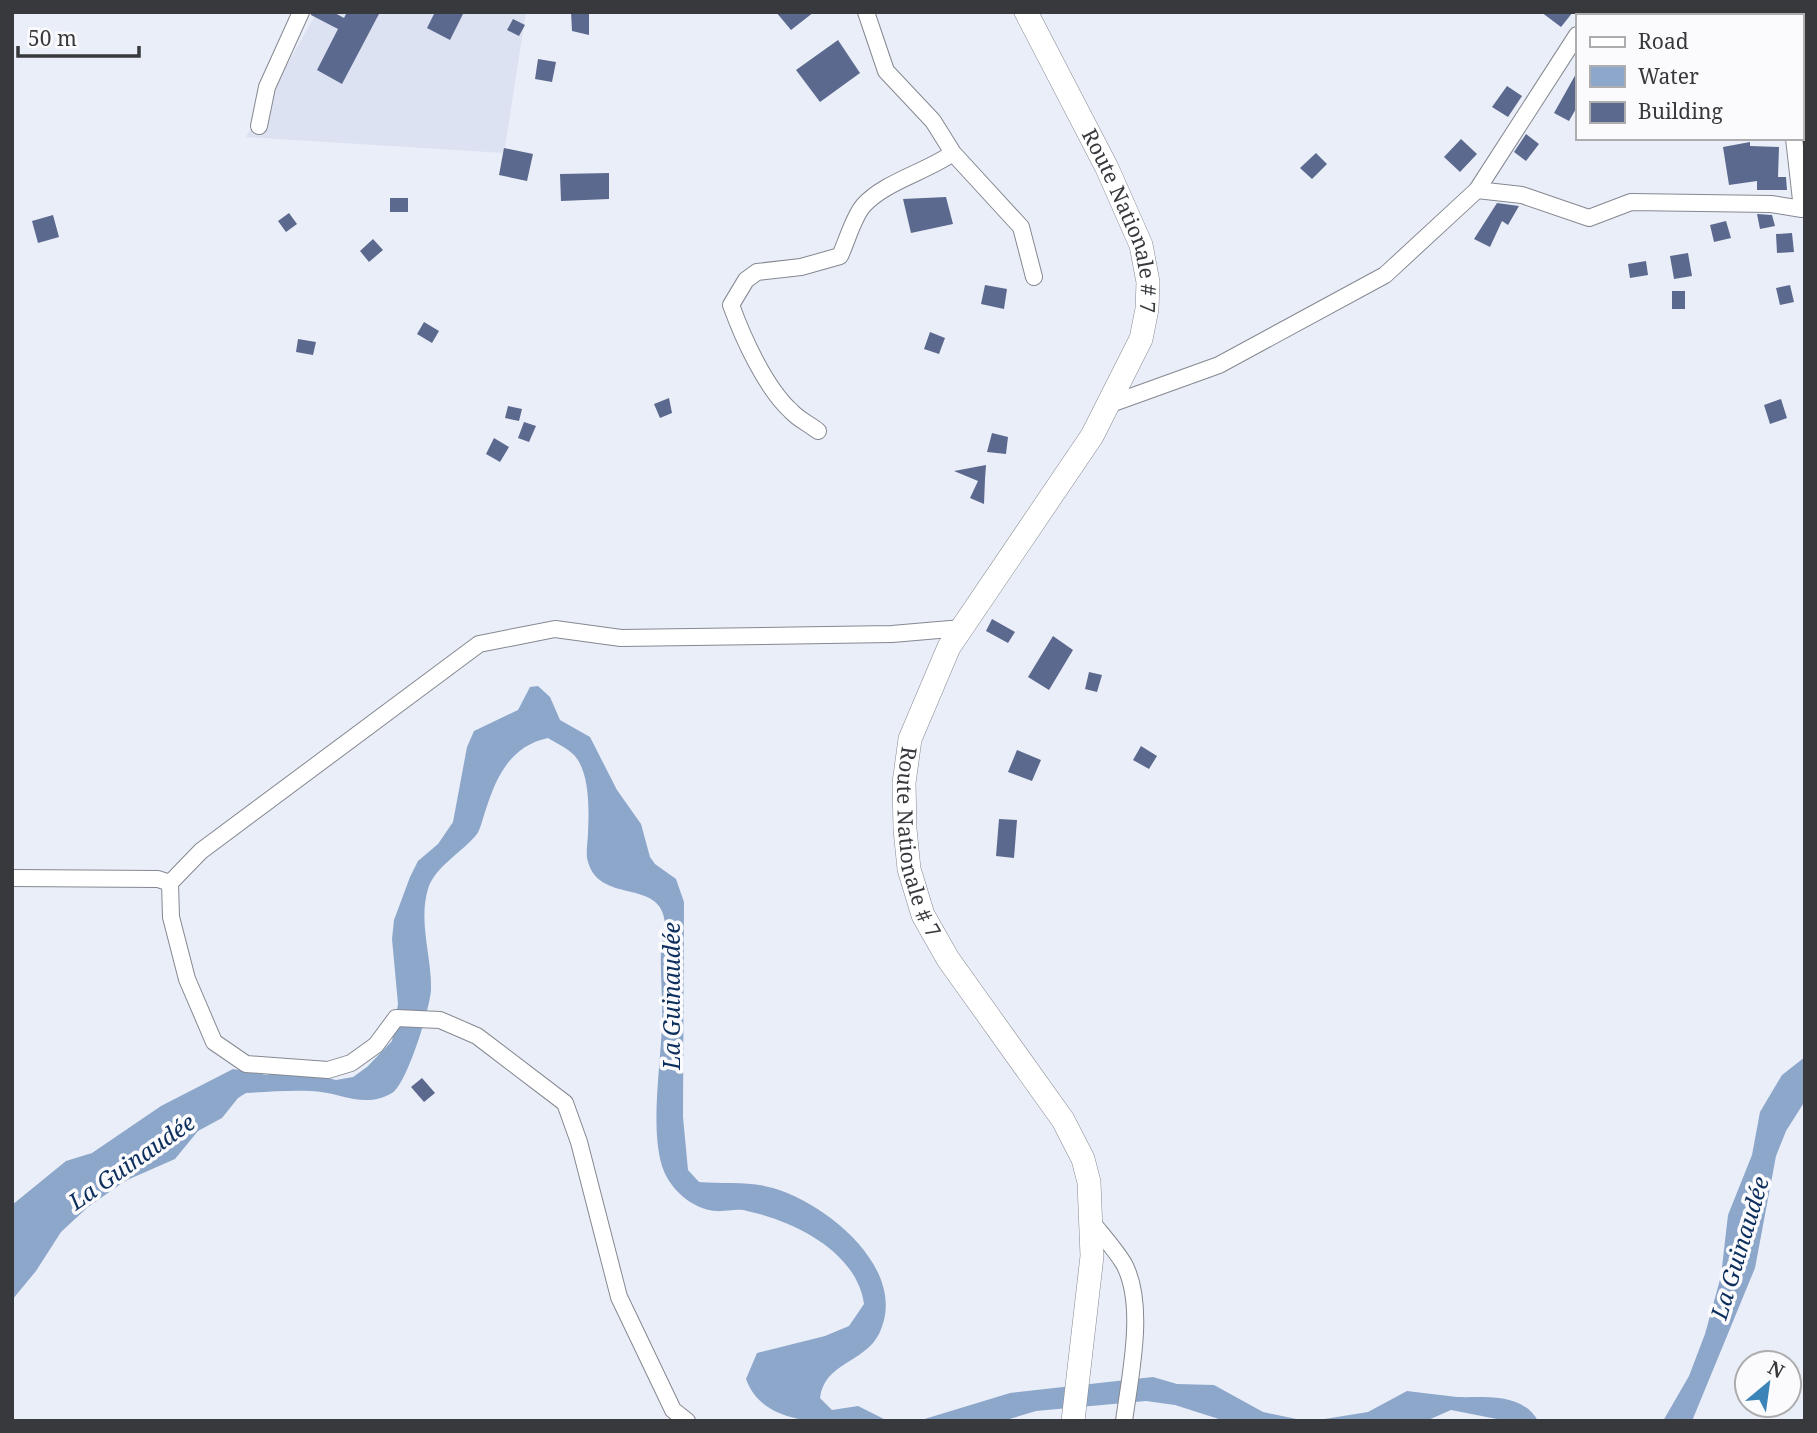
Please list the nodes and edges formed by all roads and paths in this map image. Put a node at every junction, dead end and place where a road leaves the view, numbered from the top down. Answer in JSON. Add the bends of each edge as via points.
{"nodes":[{"id":1,"x":301,"y":12,"type":"edge"},
{"id":2,"x":866,"y":12,"type":"edge"},
{"id":3,"x":1026,"y":12,"type":"edge"},
{"id":4,"x":1576,"y":37,"type":"edge"},
{"id":5,"x":259,"y":125,"type":"dead end"},
{"id":6,"x":1794,"y":140,"type":"edge"},
{"id":7,"x":953,"y":153,"type":"junction"},
{"id":8,"x":1476,"y":190,"type":"junction"},
{"id":9,"x":1034,"y":277,"type":"dead end"},
{"id":10,"x":1108,"y":405,"type":"junction"},
{"id":11,"x":818,"y":430,"type":"dead end"},
{"id":12,"x":962,"y":628,"type":"junction"},
{"id":13,"x":12,"y":878,"type":"edge"},
{"id":14,"x":170,"y":883,"type":"junction"},
{"id":15,"x":1091,"y":1221,"type":"junction"},
{"id":16,"x":687,"y":1421,"type":"edge"},
{"id":17,"x":1073,"y":1421,"type":"edge"},
{"id":18,"x":1124,"y":1421,"type":"edge"}],
"edges":[{"from":1,"to":5,"type":"street","via":[[267,86]]},
{"from":2,"to":7,"type":"street","via":[[886,71],[933,121]]},
{"from":3,"to":10,"type":"main road","name":"Route Nationale # 7","via":[[1107,167],[1141,245],[1148,282],[1141,339]]},
{"from":4,"to":8,"type":"street"},
{"from":6,"to":8,"type":"street","via":[[1801,209],[1771,204],[1631,202],[1589,218],[1522,195]]},
{"from":7,"to":9,"type":"street","via":[[1021,227]]},
{"from":7,"to":11,"type":"street","via":[[931,169],[895,182],[863,206],[840,256],[757,272],[746,280],[731,305],[742,336],[776,392],[790,411]]},
{"from":8,"to":10,"type":"street","via":[[1385,275],[1219,365]]},
{"from":10,"to":12,"type":"main road","name":"Route Nationale # 7","via":[[1092,436]]},
{"from":12,"to":14,"type":"street","via":[[892,634],[621,638],[555,629],[479,644],[201,851]]},
{"from":12,"to":15,"type":"main road","name":"Route Nationale # 7","via":[[949,647],[910,739],[904,783],[909,869],[923,915],[948,959],[1063,1120],[1083,1159]]},
{"from":13,"to":14,"type":"street","via":[[158,879]]},
{"from":14,"to":16,"type":"street","via":[[171,917],[187,979],[214,1042],[246,1064],[328,1070],[351,1063],[376,1045],[396,1018],[440,1020],[477,1036],[565,1103],[619,1297],[673,1410]]},
{"from":15,"to":17,"type":"main road","name":"Route Nationale # 7","via":[[1092,1256]]},
{"from":15,"to":18,"type":"street","via":[[1124,1265],[1132,1287],[1135,1310]]}]}
